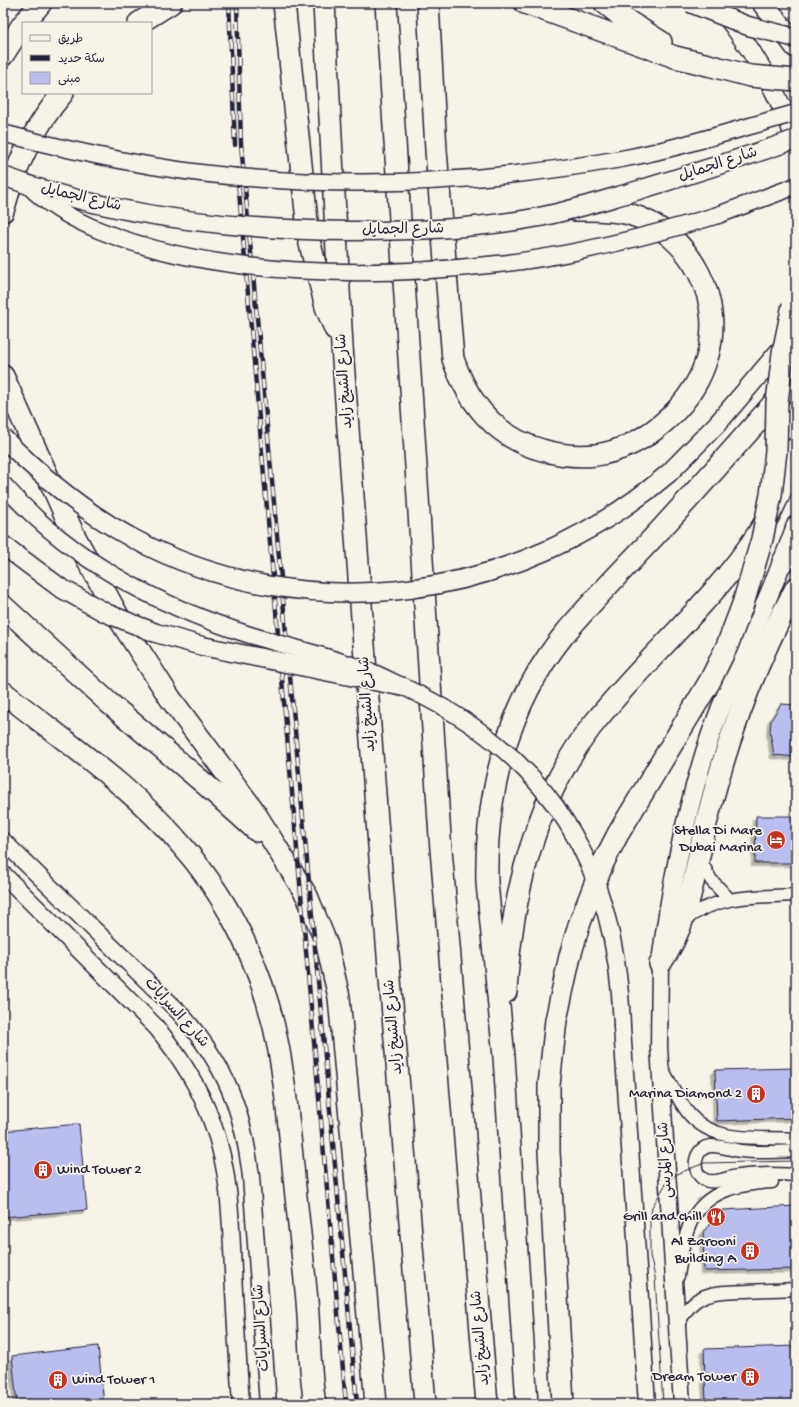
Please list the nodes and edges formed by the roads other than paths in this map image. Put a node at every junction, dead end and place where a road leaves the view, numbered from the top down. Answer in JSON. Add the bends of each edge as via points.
{"nodes":[{"id":1,"x":40,"y":3,"type":"edge"},
{"id":2,"x":171,"y":3,"type":"edge"},
{"id":3,"x":284,"y":3,"type":"edge"},
{"id":4,"x":324,"y":3,"type":"edge"},
{"id":5,"x":386,"y":3,"type":"edge"},
{"id":6,"x":428,"y":3,"type":"edge"},
{"id":7,"x":525,"y":3,"type":"edge"},
{"id":8,"x":605,"y":3,"type":"edge"},
{"id":9,"x":690,"y":3,"type":"edge"},
{"id":10,"x":716,"y":3,"type":"edge"},
{"id":11,"x":763,"y":3,"type":"edge"},
{"id":12,"x":25,"y":22,"type":"edge"},
{"id":13,"x":142,"y":22,"type":"edge"},
{"id":14,"x":21,"y":27,"type":"edge"},
{"id":15,"x":796,"y":38,"type":"edge"},
{"id":16,"x":796,"y":47,"type":"edge"},
{"id":17,"x":3,"y":55,"type":"edge"},
{"id":18,"x":708,"y":66,"type":"junction"},
{"id":19,"x":796,"y":80,"type":"edge"},
{"id":20,"x":62,"y":94,"type":"edge"},
{"id":21,"x":796,"y":113,"type":"edge"},
{"id":22,"x":3,"y":133,"type":"edge"},
{"id":23,"x":796,"y":140,"type":"edge"},
{"id":24,"x":3,"y":176,"type":"edge"},
{"id":25,"x":29,"y":186,"type":"junction"},
{"id":26,"x":796,"y":186,"type":"edge"},
{"id":27,"x":569,"y":210,"type":"junction"},
{"id":28,"x":3,"y":211,"type":"edge"},
{"id":29,"x":796,"y":294,"type":"edge"},
{"id":30,"x":796,"y":332,"type":"edge"},
{"id":31,"x":342,"y":347,"type":"junction"},
{"id":32,"x":3,"y":376,"type":"edge"},
{"id":33,"x":796,"y":378,"type":"edge"},
{"id":34,"x":3,"y":438,"type":"edge"},
{"id":35,"x":796,"y":448,"type":"edge"},
{"id":36,"x":3,"y":484,"type":"edge"},
{"id":37,"x":796,"y":525,"type":"edge"},
{"id":38,"x":796,"y":542,"type":"edge"},
{"id":39,"x":3,"y":545,"type":"edge"},
{"id":40,"x":783,"y":562,"type":"junction"},
{"id":41,"x":796,"y":588,"type":"edge"},
{"id":42,"x":3,"y":606,"type":"edge"},
{"id":43,"x":404,"y":688,"type":"junction"},
{"id":44,"x":3,"y":692,"type":"edge"},
{"id":45,"x":3,"y":841,"type":"edge"},
{"id":46,"x":278,"y":851,"type":"junction"},
{"id":47,"x":699,"y":858,"type":"junction"},
{"id":48,"x":3,"y":874,"type":"edge"},
{"id":49,"x":796,"y":895,"type":"edge"},
{"id":50,"x":729,"y":899,"type":"junction"},
{"id":51,"x":684,"y":922,"type":"junction"},
{"id":52,"x":660,"y":964,"type":"junction"},
{"id":53,"x":504,"y":1056,"type":"junction"},
{"id":54,"x":661,"y":1067,"type":"junction"},
{"id":55,"x":796,"y":1139,"type":"edge"},
{"id":56,"x":796,"y":1151,"type":"edge"},
{"id":57,"x":796,"y":1175,"type":"edge"},
{"id":58,"x":796,"y":1179,"type":"edge"},
{"id":59,"x":258,"y":1272,"type":"junction"},
{"id":60,"x":233,"y":1273,"type":"junction"},
{"id":61,"x":796,"y":1289,"type":"edge"},
{"id":62,"x":675,"y":1291,"type":"junction"},
{"id":63,"x":678,"y":1325,"type":"junction"},
{"id":64,"x":527,"y":1403,"type":"edge"},
{"id":65,"x":241,"y":1404,"type":"edge"},
{"id":66,"x":268,"y":1404,"type":"edge"},
{"id":67,"x":315,"y":1404,"type":"edge"},
{"id":68,"x":376,"y":1404,"type":"edge"},
{"id":69,"x":425,"y":1404,"type":"edge"},
{"id":70,"x":487,"y":1404,"type":"edge"},
{"id":71,"x":563,"y":1404,"type":"edge"},
{"id":72,"x":648,"y":1404,"type":"edge"},
{"id":73,"x":682,"y":1404,"type":"edge"}],
"edges":[{"from":1,"to":12,"type":"highway"},
{"from":2,"to":13,"type":"highway"},
{"from":3,"to":31,"type":"highway","via":[[309,240],[326,307]]},
{"from":4,"to":31,"type":"highway","name":"شارع الشيخ زايد"},
{"from":5,"to":70,"type":"highway","name":"شارع الشيخ زايد","via":[[440,837]]},
{"from":6,"to":27,"type":"highway","bridge":true,"via":[[436,150],[453,359],[460,379],[483,414],[516,440],[555,454],[597,455],[636,441],[654,430],[684,401],[706,364],[711,316],[706,288],[694,263],[677,242],[655,225],[629,214],[602,210]]},
{"from":7,"to":18,"type":"highway"},
{"from":8,"to":18,"type":"highway","via":[[643,32]]},
{"from":9,"to":15,"type":"main road","bridge":true,"via":[[748,26]]},
{"from":10,"to":23,"type":"main road","via":[[757,59]]},
{"from":11,"to":16,"type":"highway"},
{"from":14,"to":17,"type":"highway"},
{"from":18,"to":19,"type":"highway","bridge":true,"via":[[750,76]]},
{"from":20,"to":28,"type":"highway","via":[[28,144],[17,166]]},
{"from":21,"to":22,"type":"main road","bridge":true,"via":[[622,158],[496,176],[380,182],[270,180],[182,170],[93,155]]},
{"from":23,"to":27,"type":"main road","name":"شارع الجمايل","bridge":true,"via":[[713,168]]},
{"from":24,"to":25,"type":"main road","name":"شارع الجمايل","bridge":true},
{"from":25,"to":26,"type":"main road","bridge":true,"via":[[43,200],[75,219],[114,236],[160,250],[253,266],[365,272],[499,264],[588,250],[675,228]]},
{"from":25,"to":27,"type":"main road","name":"شارع الجمايل","bridge":true,"via":[[96,203],[164,216],[302,230],[437,230],[503,223]]},
{"from":29,"to":71,"type":"highway","bridge":true,"via":[[783,353],[771,495],[762,539],[743,604],[710,681],[649,779],[615,840],[591,894],[568,962],[556,1020],[549,1085],[549,1151]]},
{"from":30,"to":34,"type":"main road","bridge":true,"via":[[694,448],[619,512],[534,556],[474,577],[412,589],[317,592],[255,583],[201,568],[154,549],[109,524],[37,470]]},
{"from":31,"to":69,"type":"highway","name":"شارع الشيخ زايد","via":[[377,821]]},
{"from":32,"to":46,"type":"highway","via":[[74,535],[104,593],[146,662],[241,793]]},
{"from":33,"to":53,"type":"highway","bridge":true,"via":[[563,637],[534,681],[511,728],[491,805],[486,857]]},
{"from":35,"to":53,"type":"highway","via":[[782,490],[759,532],[708,597],[590,728],[550,796],[531,844],[515,914],[506,985]]},
{"from":36,"to":43,"type":"main road","bridge":true,"via":[[24,507],[57,536],[93,563],[137,589],[211,621],[354,666]]},
{"from":37,"to":40,"type":"main road"},
{"from":38,"to":40,"type":"highway"},
{"from":39,"to":43,"type":"main road","bridge":true,"via":[[82,601],[156,633],[202,646]]},
{"from":40,"to":52,"type":"main road","via":[[726,694],[698,773],[672,884]]},
{"from":41,"to":47,"type":"highway","via":[[770,637],[742,709],[714,794]]},
{"from":42,"to":46,"type":"highway","via":[[110,703],[225,801]]},
{"from":43,"to":72,"type":"main road","bridge":true,"via":[[446,708],[497,743],[536,781],[564,818],[590,867],[607,918],[618,972]]},
{"from":44,"to":67,"type":"highway","via":[[125,789],[166,827],[202,870],[245,943],[272,1016],[284,1078]]},
{"from":45,"to":59,"type":"main road","name":"شارع السرايات","via":[[174,1006],[216,1060],[233,1095],[247,1147]]},
{"from":46,"to":68,"type":"highway","via":[[318,920],[334,970],[339,997]]},
{"from":47,"to":50,"type":"street","via":[[710,880]]},
{"from":47,"to":51,"type":"highway"},
{"from":48,"to":60,"type":"main road","name":"شارع السرايات","via":[[156,1027],[174,1048],[189,1072],[205,1104],[221,1151],[231,1222]]},
{"from":49,"to":50,"type":"street"},
{"from":50,"to":51,"type":"street","via":[[704,907]]},
{"from":51,"to":52,"type":"highway","via":[[674,944]]},
{"from":52,"to":54,"type":"main road","name":"شارع المرسى","via":[[658,1021]]},
{"from":53,"to":64,"type":"highway"},
{"from":54,"to":55,"type":"street","via":[[682,1104],[702,1126],[729,1136]]},
{"from":54,"to":62,"type":"main road","name":"شارع المرسى"},
{"from":56,"to":57,"type":"street","via":[[753,1152],[711,1146],[698,1153],[695,1159],[695,1166],[702,1177],[713,1182],[749,1175]]},
{"from":58,"to":62,"type":"street","via":[[732,1187],[708,1200],[691,1221]]},
{"from":59,"to":60,"type":"main road"},
{"from":59,"to":66,"type":"main road","name":"شارع السرايات"},
{"from":60,"to":65,"type":"main road","name":"شارع السرايات"},
{"from":61,"to":63,"type":"street","via":[[709,1294],[683,1313]]},
{"from":62,"to":63,"type":"main road","name":"شارع المرسى"},
{"from":63,"to":73,"type":"main road","name":"شارع المرسى"}]}
